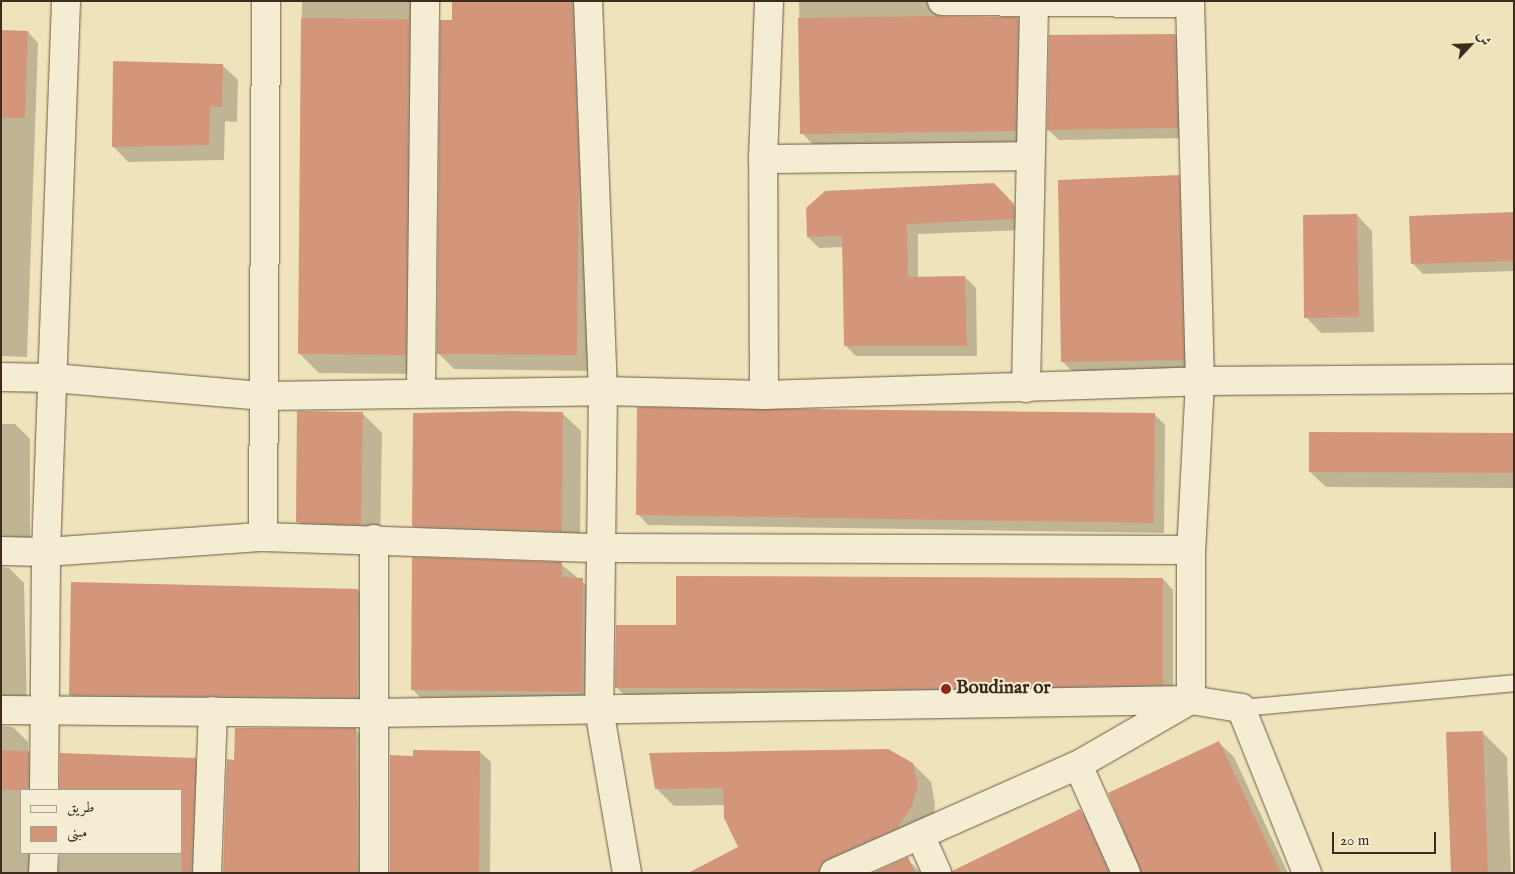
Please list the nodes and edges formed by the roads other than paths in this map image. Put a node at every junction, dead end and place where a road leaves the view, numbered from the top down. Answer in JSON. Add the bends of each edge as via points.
{"nodes":[{"id":1,"x":66,"y":1,"type":"edge"},
{"id":2,"x":266,"y":1,"type":"edge"},
{"id":3,"x":425,"y":1,"type":"edge"},
{"id":4,"x":588,"y":1,"type":"edge"},
{"id":5,"x":769,"y":1,"type":"edge"},
{"id":6,"x":942,"y":1,"type":"edge"},
{"id":7,"x":1034,"y":2,"type":"edge"},
{"id":8,"x":1190,"y":2,"type":"edge"},
{"id":9,"x":1030,"y":156,"type":"junction"},
{"id":10,"x":763,"y":159,"type":"junction"},
{"id":11,"x":1,"y":376,"type":"edge"},
{"id":12,"x":53,"y":378,"type":"junction"},
{"id":13,"x":1514,"y":379,"type":"edge"},
{"id":14,"x":1200,"y":382,"type":"junction"},
{"id":15,"x":1026,"y":388,"type":"junction"},
{"id":16,"x":421,"y":391,"type":"junction"},
{"id":17,"x":603,"y":391,"type":"junction"},
{"id":18,"x":764,"y":395,"type":"junction"},
{"id":19,"x":264,"y":396,"type":"junction"},
{"id":20,"x":263,"y":537,"type":"junction"},
{"id":21,"x":374,"y":539,"type":"junction"},
{"id":22,"x":600,"y":548,"type":"junction"},
{"id":23,"x":1191,"y":550,"type":"junction"},
{"id":24,"x":1,"y":551,"type":"edge"},
{"id":25,"x":46,"y":552,"type":"junction"},
{"id":26,"x":1514,"y":683,"type":"edge"},
{"id":27,"x":1191,"y":700,"type":"junction"},
{"id":28,"x":1241,"y":708,"type":"junction"},
{"id":29,"x":600,"y":709,"type":"junction"},
{"id":30,"x":1,"y":710,"type":"edge"},
{"id":31,"x":44,"y":710,"type":"junction"},
{"id":32,"x":213,"y":711,"type":"junction"},
{"id":33,"x":372,"y":713,"type":"junction"},
{"id":34,"x":1078,"y":765,"type":"junction"},
{"id":35,"x":44,"y":789,"type":"edge"},
{"id":36,"x":920,"y":835,"type":"junction"},
{"id":37,"x":44,"y":854,"type":"edge"},
{"id":38,"x":44,"y":873,"type":"edge"},
{"id":39,"x":207,"y":873,"type":"edge"},
{"id":40,"x":374,"y":873,"type":"edge"},
{"id":41,"x":627,"y":873,"type":"edge"},
{"id":42,"x":834,"y":873,"type":"edge"},
{"id":43,"x":937,"y":873,"type":"edge"},
{"id":44,"x":1126,"y":873,"type":"edge"},
{"id":45,"x":1307,"y":873,"type":"edge"}],
"edges":[{"from":1,"to":12,"type":"street"},
{"from":2,"to":19,"type":"street"},
{"from":3,"to":16,"type":"street"},
{"from":4,"to":17,"type":"street"},
{"from":5,"to":10,"type":"street"},
{"from":6,"to":7,"type":"street"},
{"from":7,"to":8,"type":"street"},
{"from":7,"to":9,"type":"street"},
{"from":8,"to":14,"type":"street"},
{"from":9,"to":10,"type":"street"},
{"from":9,"to":15,"type":"street"},
{"from":10,"to":18,"type":"street"},
{"from":11,"to":12,"type":"street"},
{"from":12,"to":19,"type":"street"},
{"from":12,"to":25,"type":"street"},
{"from":13,"to":14,"type":"street"},
{"from":14,"to":15,"type":"street"},
{"from":14,"to":23,"type":"street"},
{"from":15,"to":18,"type":"street"},
{"from":16,"to":17,"type":"street"},
{"from":16,"to":19,"type":"street"},
{"from":17,"to":18,"type":"street"},
{"from":17,"to":22,"type":"street"},
{"from":19,"to":20,"type":"street"},
{"from":20,"to":21,"type":"street"},
{"from":20,"to":25,"type":"street"},
{"from":21,"to":22,"type":"street"},
{"from":21,"to":33,"type":"street"},
{"from":22,"to":23,"type":"street"},
{"from":22,"to":29,"type":"street"},
{"from":23,"to":27,"type":"street"},
{"from":24,"to":25,"type":"street"},
{"from":25,"to":31,"type":"street"},
{"from":26,"to":28,"type":"lane"},
{"from":27,"to":28,"type":"street"},
{"from":27,"to":29,"type":"street"},
{"from":27,"to":34,"type":"street"},
{"from":28,"to":45,"type":"street"},
{"from":29,"to":33,"type":"street"},
{"from":29,"to":41,"type":"street"},
{"from":30,"to":31,"type":"street"},
{"from":31,"to":32,"type":"street"},
{"from":31,"to":35,"type":"street"},
{"from":32,"to":33,"type":"street"},
{"from":32,"to":39,"type":"street"},
{"from":33,"to":40,"type":"street"},
{"from":34,"to":36,"type":"street"},
{"from":34,"to":44,"type":"street"},
{"from":36,"to":42,"type":"street"},
{"from":36,"to":43,"type":"street"},
{"from":37,"to":38,"type":"street"}]}
